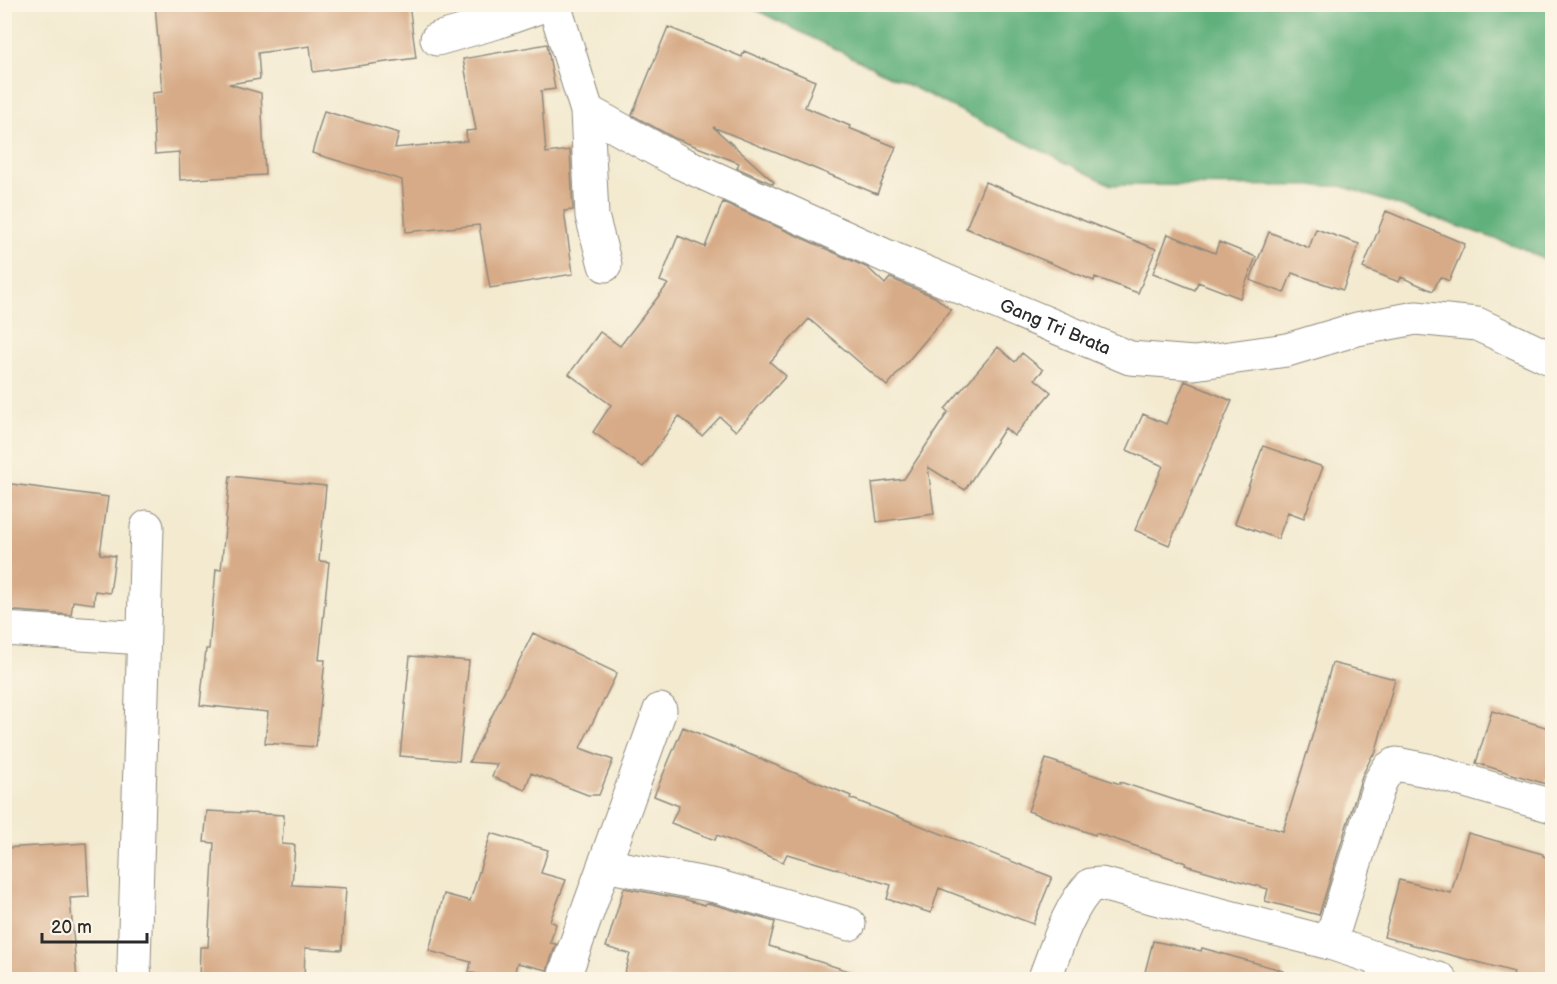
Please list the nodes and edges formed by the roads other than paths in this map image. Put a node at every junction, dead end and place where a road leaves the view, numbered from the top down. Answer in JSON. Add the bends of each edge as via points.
{"nodes":[{"id":1,"x":547,"y":4,"type":"edge"},
{"id":2,"x":554,"y":4,"type":"edge"},
{"id":3,"x":437,"y":39,"type":"dead end"},
{"id":4,"x":587,"y":111,"type":"junction"},
{"id":5,"x":605,"y":265,"type":"dead end"},
{"id":6,"x":1552,"y":359,"type":"edge"},
{"id":7,"x":147,"y":527,"type":"dead end"},
{"id":8,"x":4,"y":629,"type":"edge"},
{"id":9,"x":143,"y":638,"type":"junction"},
{"id":10,"x":660,"y":710,"type":"dead end"},
{"id":11,"x":1552,"y":806,"type":"edge"},
{"id":12,"x":604,"y":865,"type":"junction"},
{"id":13,"x":849,"y":924,"type":"dead end"},
{"id":14,"x":1329,"y":943,"type":"junction"},
{"id":15,"x":1439,"y":979,"type":"edge"},
{"id":16,"x":135,"y":980,"type":"edge"},
{"id":17,"x":563,"y":980,"type":"edge"},
{"id":18,"x":1044,"y":980,"type":"edge"}],
"edges":[{"from":1,"to":3,"type":"street"},
{"from":2,"to":4,"type":"street"},
{"from":4,"to":5,"type":"street","via":[[592,216]]},
{"from":4,"to":6,"type":"street","name":"Gang Tri Brata","via":[[679,162],[875,251],[1130,357],[1194,363],[1287,350],[1357,329],[1416,318],[1478,324]]},
{"from":7,"to":9,"type":"street"},
{"from":8,"to":9,"type":"street"},
{"from":9,"to":16,"type":"street"},
{"from":10,"to":12,"type":"street"},
{"from":11,"to":14,"type":"street","via":[[1396,764],[1380,782]]},
{"from":12,"to":13,"type":"street","via":[[716,886]]},
{"from":12,"to":17,"type":"street"},
{"from":14,"to":15,"type":"street"},
{"from":14,"to":18,"type":"street","via":[[1101,884],[1091,885],[1075,907]]}]}
